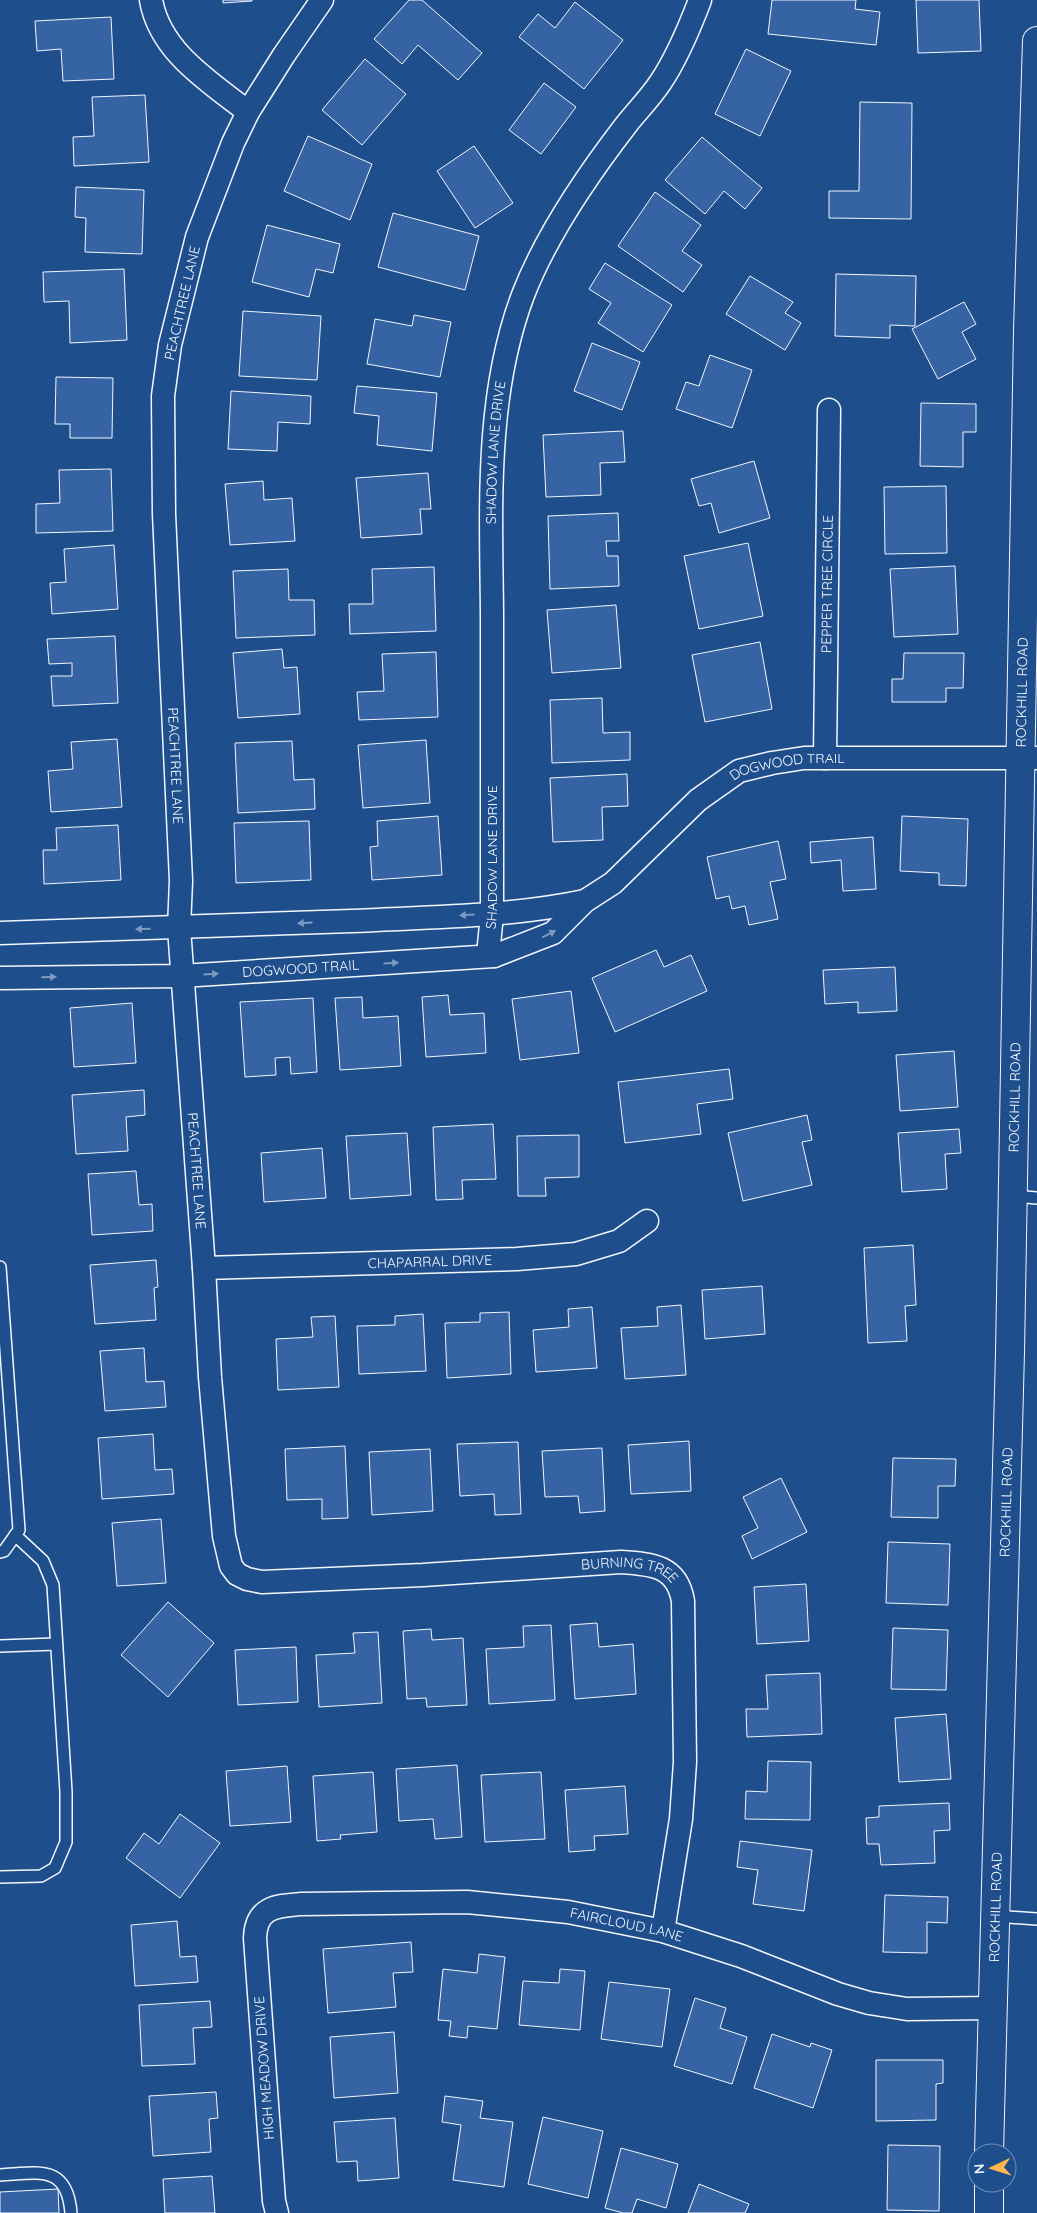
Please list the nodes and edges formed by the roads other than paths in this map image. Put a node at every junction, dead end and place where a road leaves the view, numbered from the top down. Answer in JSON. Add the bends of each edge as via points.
{"nodes":[{"id":1,"x":151,"y":0,"type":"edge"},
{"id":2,"x":322,"y":0,"type":"edge"},
{"id":3,"x":700,"y":0,"type":"edge"},
{"id":4,"x":1037,"y":41,"type":"edge"},
{"id":5,"x":248,"y":112,"type":"junction"},
{"id":6,"x":1032,"y":381,"type":"edge"},
{"id":7,"x":829,"y":410,"type":"dead end"},
{"id":8,"x":825,"y":758,"type":"junction"},
{"id":9,"x":1028,"y":759,"type":"edge"},
{"id":10,"x":585,"y":901,"type":"junction"},
{"id":11,"x":492,"y":914,"type":"junction"},
{"id":12,"x":179,"y":928,"type":"junction"},
{"id":13,"x":0,"y":933,"type":"edge"},
{"id":14,"x":494,"y":956,"type":"junction"},
{"id":15,"x":182,"y":976,"type":"junction"},
{"id":16,"x":0,"y":978,"type":"edge"},
{"id":17,"x":1025,"y":1197,"type":"edge"},
{"id":18,"x":647,"y":1221,"type":"dead end"},
{"id":19,"x":0,"y":1267,"type":"edge"},
{"id":20,"x":204,"y":1268,"type":"junction"},
{"id":21,"x":15,"y":1535,"type":"junction"},
{"id":22,"x":0,"y":1552,"type":"edge"},
{"id":23,"x":231,"y":1566,"type":"joint"},
{"id":24,"x":56,"y":1644,"type":"junction"},
{"id":25,"x":0,"y":1646,"type":"edge"},
{"id":26,"x":0,"y":1877,"type":"edge"},
{"id":27,"x":994,"y":1916,"type":"junction"},
{"id":28,"x":1037,"y":1919,"type":"edge"},
{"id":29,"x":256,"y":1923,"type":"joint"},
{"id":30,"x":663,"y":1931,"type":"junction"},
{"id":31,"x":992,"y":2008,"type":"junction"},
{"id":32,"x":990,"y":2143,"type":"edge"},
{"id":33,"x":0,"y":2175,"type":"edge"},
{"id":34,"x":989,"y":2193,"type":"edge"},
{"id":35,"x":71,"y":2213,"type":"edge"},
{"id":36,"x":277,"y":2213,"type":"edge"},
{"id":37,"x":988,"y":2213,"type":"edge"}],
"edges":[{"from":1,"to":5,"type":"street","via":[[160,30],[174,49]]},
{"from":2,"to":5,"type":"street","name":"PEACHTREE LANE"},
{"from":3,"to":11,"type":"street","name":"SHADOW LANE DRIVE","via":[[686,36],[660,83],[580,189],[545,250],[523,294],[508,347],[497,398],[492,505]]},
{"from":4,"to":6,"type":"street","name":"ROCKHILL ROAD"},
{"from":5,"to":12,"type":"street","name":"PEACHTREE LANE","via":[[230,149],[197,237],[170,345],[163,396],[164,514],[181,881]]},
{"from":6,"to":9,"type":"street","name":"ROCKHILL ROAD"},
{"from":7,"to":8,"type":"street","name":"PEPPER TREE CIRCLE"},
{"from":8,"to":9,"type":"street","name":"DOGWOOD TRAIL"},
{"from":8,"to":10,"type":"street","name":"DOGWOOD TRAIL","via":[[804,758],[739,771],[698,800],[613,883]]},
{"from":9,"to":17,"type":"street","name":"ROCKHILL ROAD"},
{"from":10,"to":11,"type":"street","name":"DOGWOOD TRAIL"},
{"from":14,"to":10,"type":"street","name":"DOGWOOD TRAIL","one_way":true,"via":[[554,933]]},
{"from":11,"to":12,"type":"street","name":"DOGWOOD TRAIL","one_way":true},
{"from":11,"to":14,"type":"street","name":"SHADOW LANE DRIVE","via":[[489,945]]},
{"from":12,"to":13,"type":"street","name":"DOGWOOD TRAIL","one_way":true},
{"from":12,"to":15,"type":"street","name":"PEACHTREE LANE"},
{"from":15,"to":14,"type":"street","name":"DOGWOOD TRAIL","one_way":true},
{"from":16,"to":15,"type":"street","name":"DOGWOOD TRAIL","one_way":true},
{"from":15,"to":20,"type":"street","name":"PEACHTREE LANE"},
{"from":17,"to":27,"type":"street","name":"ROCKHILL ROAD"},
{"from":18,"to":20,"type":"street","name":"CHAPARRAL DRIVE","via":[[619,1241],[576,1254]]},
{"from":19,"to":21,"type":"lane","via":[[19,1530]]},
{"from":20,"to":23,"type":"street","name":"PEACHTREE LANE","via":[[224,1536]]},
{"from":21,"to":22,"type":"lane"},
{"from":21,"to":24,"type":"lane","via":[[43,1561],[53,1585]]},
{"from":23,"to":30,"type":"street","name":"BURNING TREE","via":[[237,1574],[262,1582],[622,1562],[643,1563],[674,1576],[681,1588],[683,1601],[685,1762],[681,1819]]},
{"from":24,"to":25,"type":"lane"},
{"from":24,"to":26,"type":"lane","via":[[66,1792],[66,1842],[56,1868],[41,1876]]},
{"from":27,"to":28,"type":"lane"},
{"from":27,"to":31,"type":"street","name":"ROCKHILL ROAD"},
{"from":29,"to":30,"type":"street","name":"FAIRCLOUD LANE","via":[[263,1914],[278,1906],[467,1902],[568,1912]]},
{"from":29,"to":36,"type":"street","name":"HIGH MEADOW DRIVE"},
{"from":30,"to":31,"type":"street","name":"FAIRCLOUD LANE","via":[[869,2003],[907,2009]]},
{"from":31,"to":32,"type":"street","name":"ROCKHILL ROAD"},
{"from":33,"to":35,"type":"lane","via":[[53,2175],[63,2181],[70,2198]]},
{"from":34,"to":37,"type":"street"}]}
